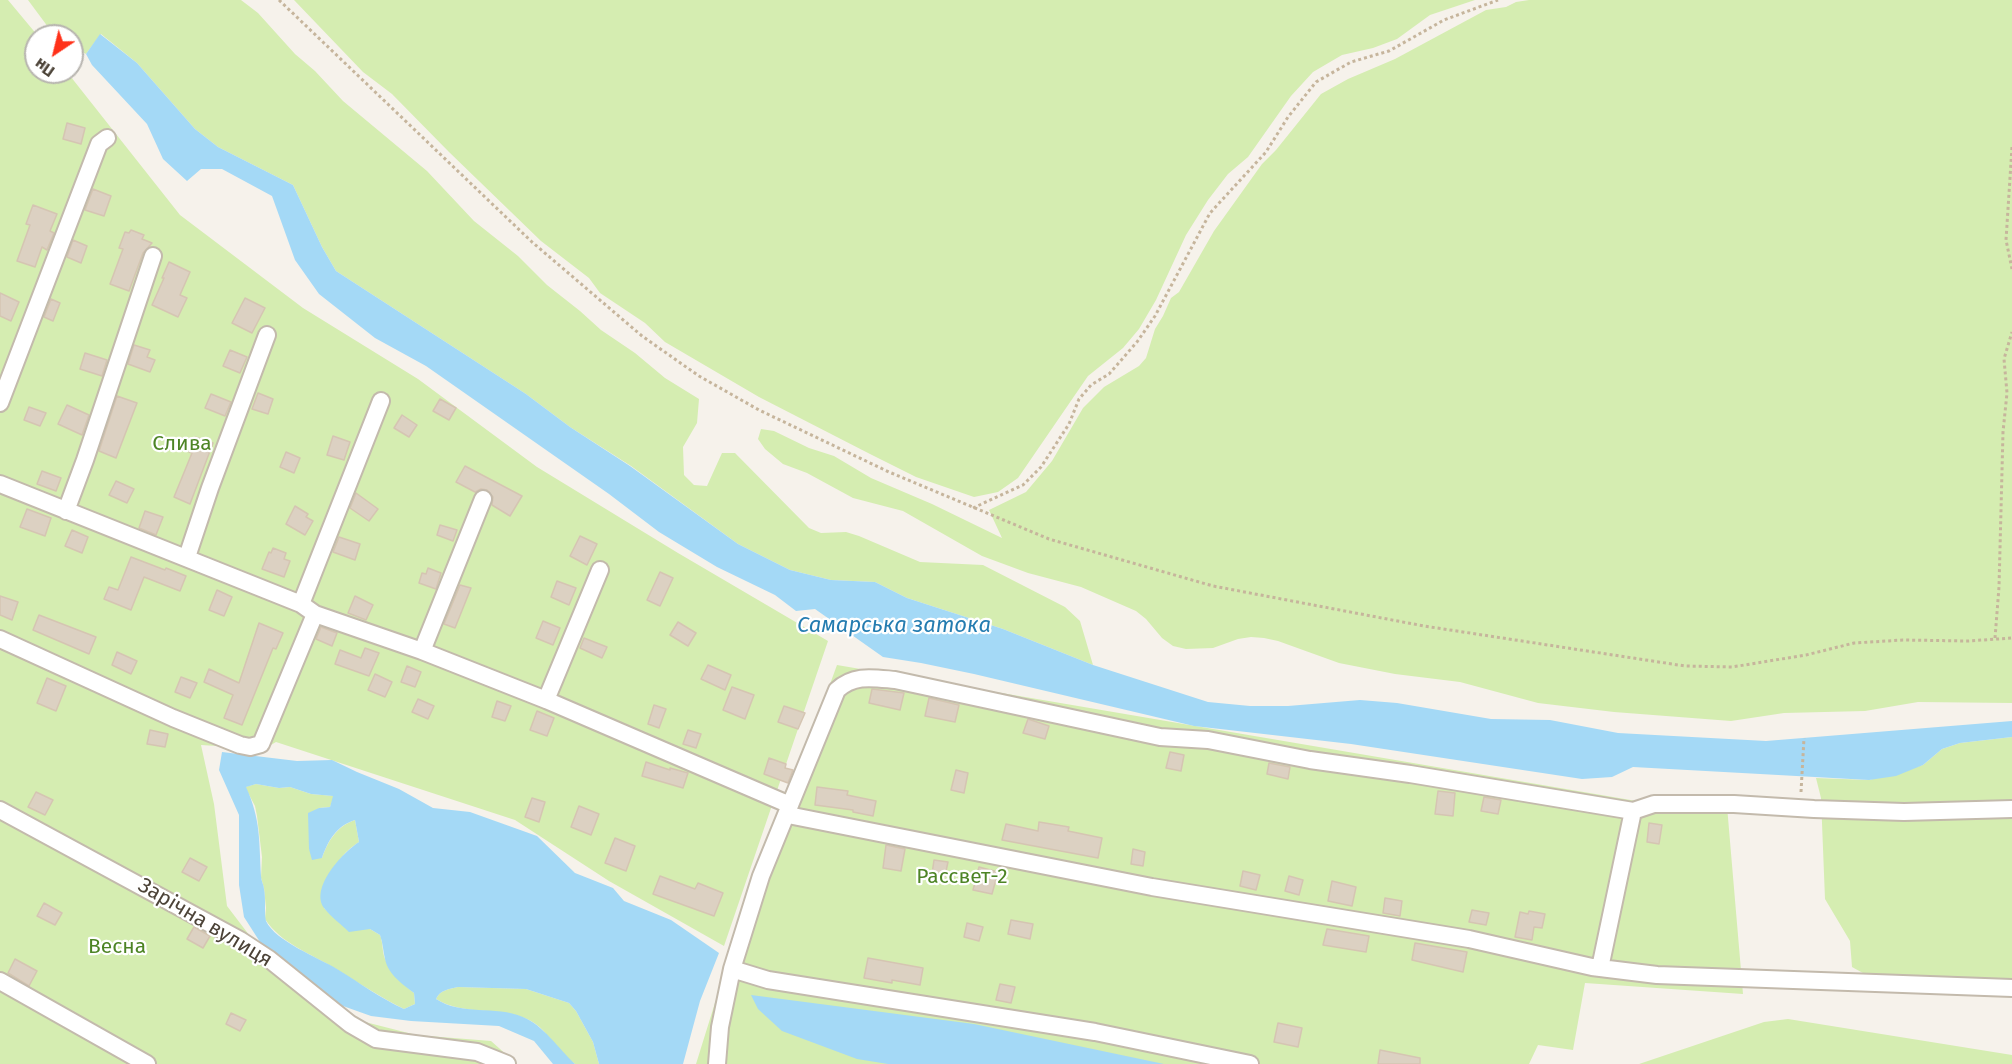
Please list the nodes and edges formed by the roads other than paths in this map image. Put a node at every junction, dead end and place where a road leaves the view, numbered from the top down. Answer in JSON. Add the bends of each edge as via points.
{"nodes":[{"id":1,"x":106,"y":138,"type":"dead end"},
{"id":2,"x":153,"y":256,"type":"dead end"},
{"id":3,"x":267,"y":335,"type":"dead end"},
{"id":4,"x":381,"y":401,"type":"dead end"},
{"id":5,"x":0,"y":403,"type":"edge"},
{"id":6,"x":0,"y":484,"type":"edge"},
{"id":7,"x":483,"y":499,"type":"dead end"},
{"id":8,"x":66,"y":511,"type":"junction"},
{"id":9,"x":187,"y":557,"type":"junction"},
{"id":10,"x":600,"y":570,"type":"dead end"},
{"id":11,"x":308,"y":609,"type":"junction"},
{"id":12,"x":0,"y":639,"type":"edge"},
{"id":13,"x":422,"y":651,"type":"junction"},
{"id":14,"x":546,"y":700,"type":"junction"},
{"id":15,"x":2012,"y":809,"type":"edge"},
{"id":16,"x":0,"y":810,"type":"edge"},
{"id":17,"x":789,"y":810,"type":"junction"},
{"id":18,"x":1633,"y":811,"type":"junction"},
{"id":19,"x":1600,"y":968,"type":"junction"},
{"id":20,"x":732,"y":969,"type":"junction"},
{"id":21,"x":0,"y":981,"type":"edge"},
{"id":22,"x":2012,"y":988,"type":"edge"},
{"id":23,"x":147,"y":1064,"type":"edge"},
{"id":24,"x":507,"y":1064,"type":"edge"},
{"id":25,"x":717,"y":1064,"type":"edge"},
{"id":26,"x":1250,"y":1064,"type":"edge"}],
"edges":[{"from":1,"to":5,"type":"lane","via":[[99,144]]},
{"from":2,"to":8,"type":"lane"},
{"from":3,"to":9,"type":"lane"},
{"from":4,"to":11,"type":"lane"},
{"from":6,"to":8,"type":"lane"},
{"from":7,"to":13,"type":"lane"},
{"from":8,"to":9,"type":"lane"},
{"from":9,"to":11,"type":"lane"},
{"from":10,"to":14,"type":"lane"},
{"from":11,"to":12,"type":"lane","via":[[261,744],[250,747],[173,718]]},
{"from":11,"to":13,"type":"lane"},
{"from":13,"to":14,"type":"lane"},
{"from":14,"to":17,"type":"lane"},
{"from":15,"to":18,"type":"lane","via":[[1904,813],[1654,804]]},
{"from":16,"to":24,"type":"lane","name":"Зарічна вулиця","via":[[240,940],[350,1024],[376,1039],[477,1052]]},
{"from":17,"to":18,"type":"lane","via":[[837,690],[846,681],[863,677],[895,680],[1160,738],[1208,740]]},
{"from":17,"to":19,"type":"lane","via":[[1152,887],[1469,939]]},
{"from":17,"to":20,"type":"lane","via":[[761,876]]},
{"from":18,"to":19,"type":"lane"},
{"from":19,"to":22,"type":"lane","via":[[1658,975]]},
{"from":20,"to":25,"type":"lane"},
{"from":20,"to":26,"type":"lane","via":[[768,980],[1095,1032]]},
{"from":21,"to":23,"type":"lane"}]}
